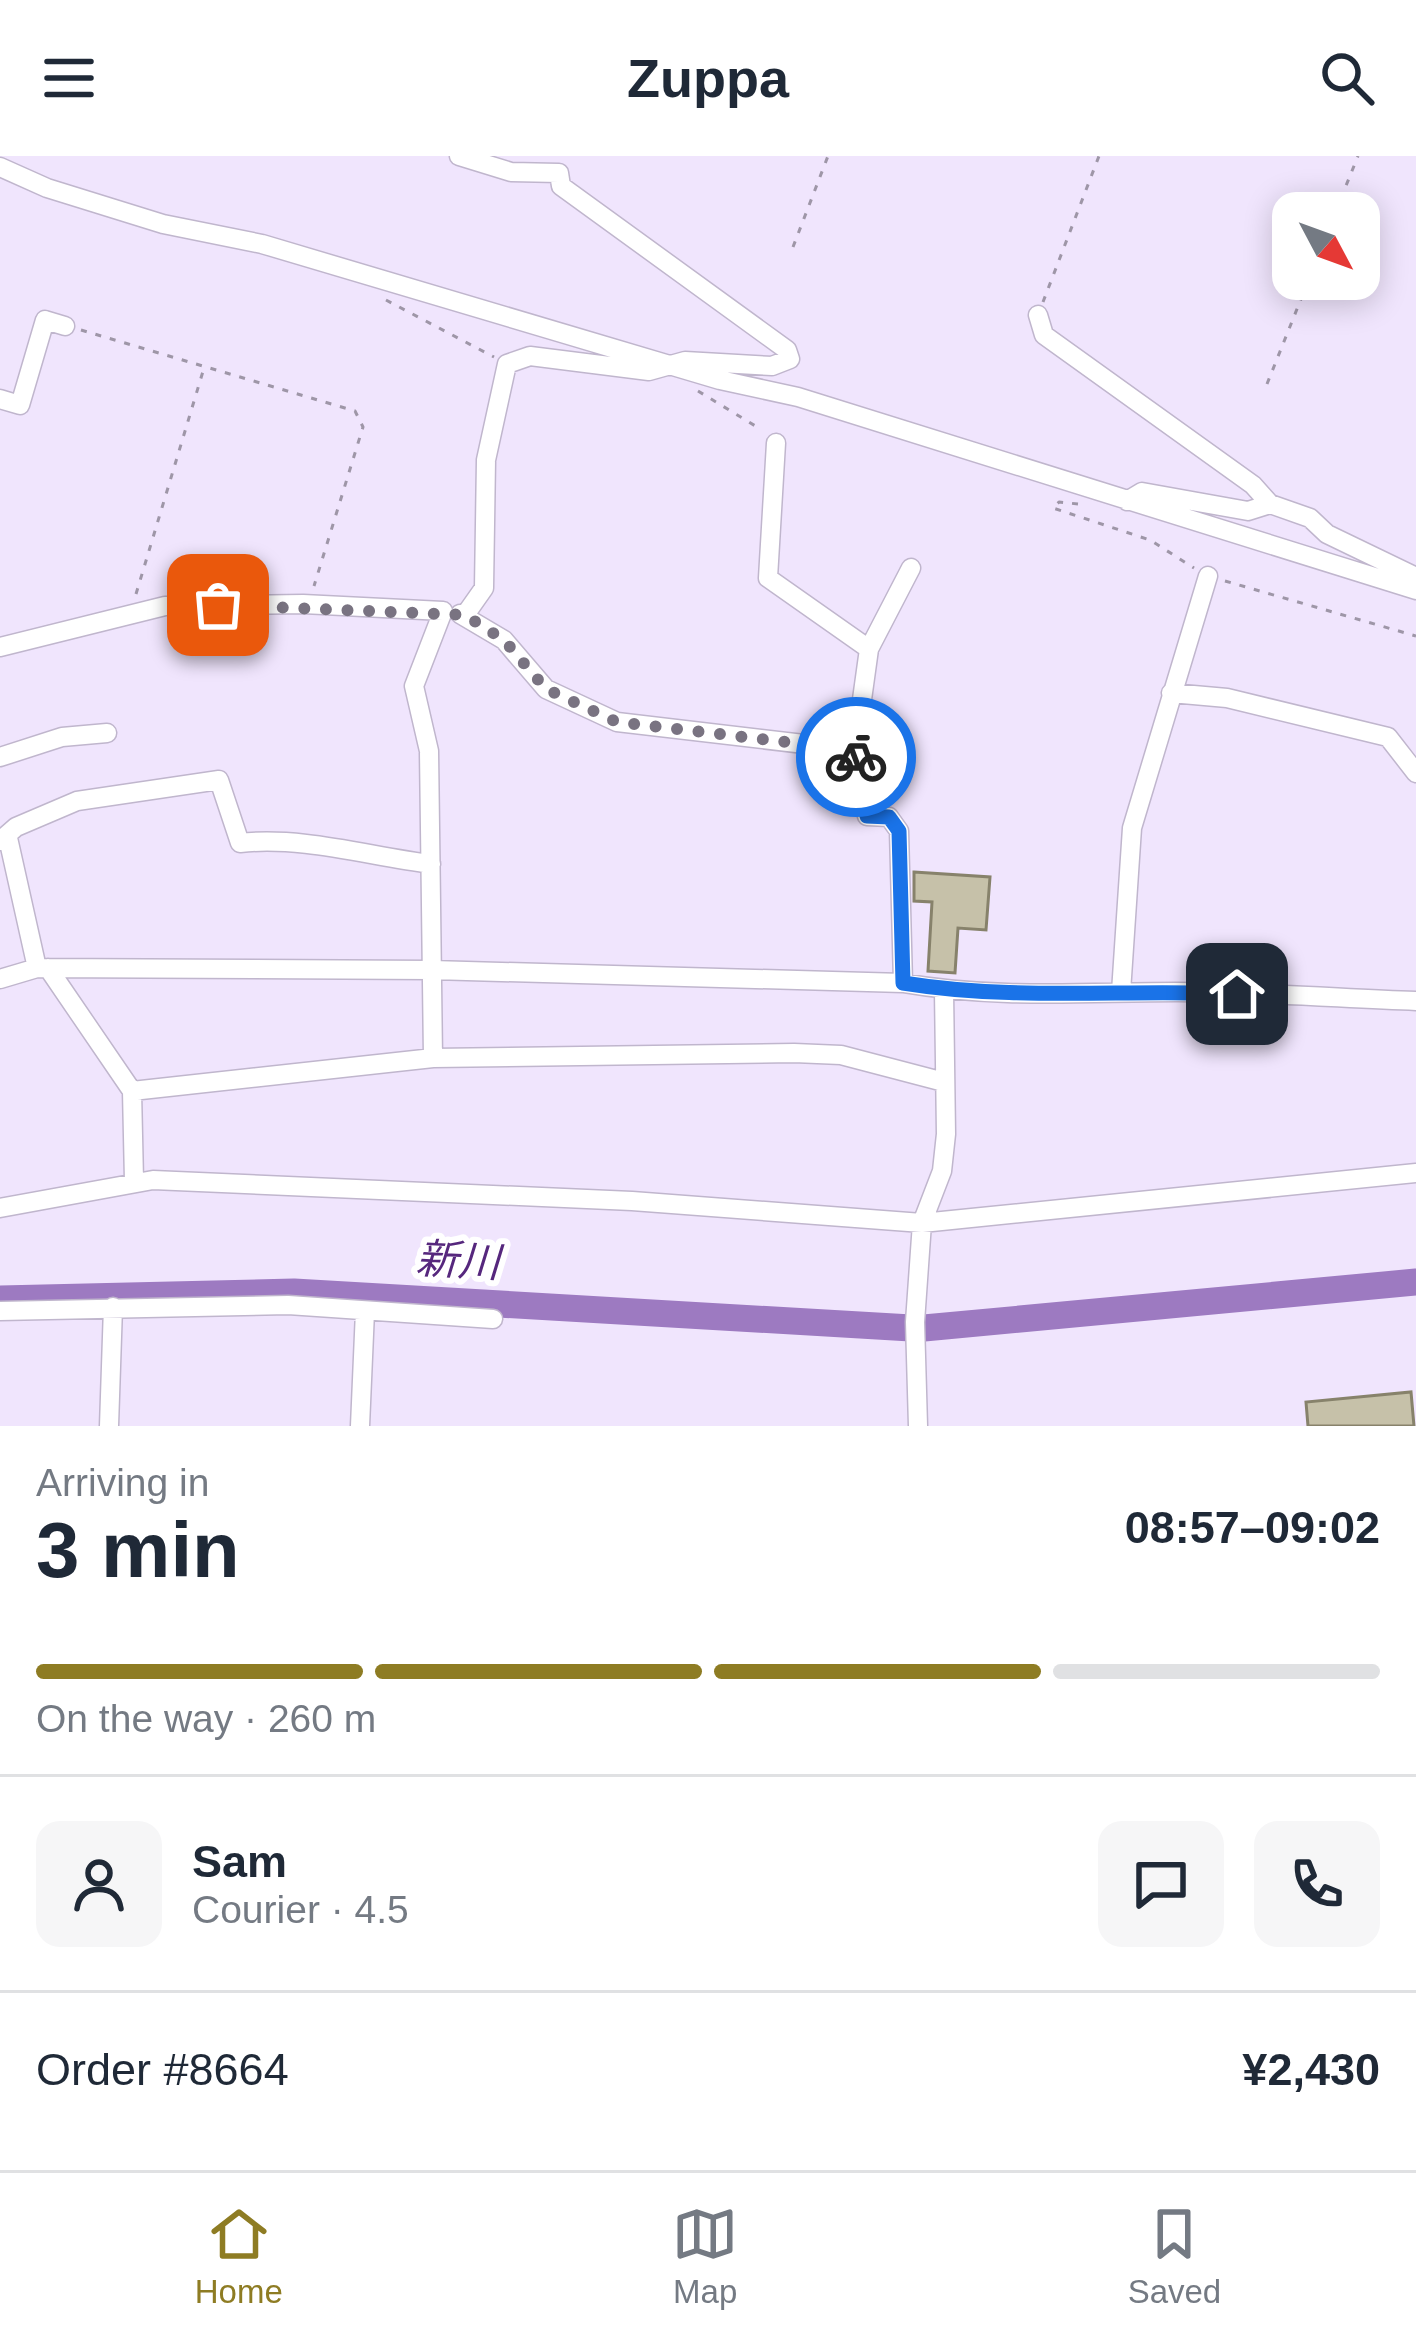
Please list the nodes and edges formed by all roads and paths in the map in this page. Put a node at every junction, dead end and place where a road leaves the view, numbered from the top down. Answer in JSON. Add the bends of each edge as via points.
{"nodes":[{"id":1,"x":459,"y":156,"type":"edge"},
{"id":2,"x":828,"y":156,"type":"edge"},
{"id":3,"x":1099,"y":156,"type":"edge"},
{"id":4,"x":1358,"y":156,"type":"edge"},
{"id":5,"x":0,"y":167,"type":"edge"},
{"id":6,"x":1343,"y":192,"type":"edge"},
{"id":7,"x":793,"y":247,"type":"dead end"},
{"id":8,"x":385,"y":299,"type":"dead end"},
{"id":9,"x":1301,"y":300,"type":"edge"},
{"id":10,"x":1038,"y":315,"type":"joint"},
{"id":11,"x":65,"y":326,"type":"joint"},
{"id":12,"x":508,"y":364,"type":"junction"},
{"id":13,"x":666,"y":364,"type":"junction"},
{"id":14,"x":205,"y":366,"type":"junction"},
{"id":15,"x":1268,"y":384,"type":"dead end"},
{"id":16,"x":691,"y":387,"type":"dead end"},
{"id":17,"x":0,"y":399,"type":"edge"},
{"id":18,"x":776,"y":443,"type":"joint"},
{"id":19,"x":1127,"y":501,"type":"junction"},
{"id":20,"x":1270,"y":504,"type":"junction"},
{"id":21,"x":1095,"y":505,"type":"dead end"},
{"id":22,"x":911,"y":568,"type":"dead end"},
{"id":23,"x":1208,"y":576,"type":"junction"},
{"id":24,"x":1416,"y":577,"type":"edge"},
{"id":25,"x":1416,"y":590,"type":"edge"},
{"id":26,"x":308,"y":604,"type":"junction"},
{"id":27,"x":130,"y":611,"type":"junction"},
{"id":28,"x":443,"y":611,"type":"junction"},
{"id":29,"x":465,"y":615,"type":"junction"},
{"id":30,"x":1416,"y":636,"type":"edge"},
{"id":31,"x":0,"y":647,"type":"edge"},
{"id":32,"x":869,"y":649,"type":"junction"},
{"id":33,"x":1171,"y":693,"type":"junction"},
{"id":34,"x":106,"y":733,"type":"dead end"},
{"id":35,"x":855,"y":750,"type":"junction"},
{"id":36,"x":0,"y":757,"type":"edge"},
{"id":37,"x":1416,"y":773,"type":"edge"},
{"id":38,"x":4,"y":840,"type":"edge"},
{"id":39,"x":431,"y":864,"type":"junction"},
{"id":40,"x":42,"y":968,"type":"junction"},
{"id":41,"x":432,"y":970,"type":"junction"},
{"id":42,"x":0,"y":979,"type":"edge"},
{"id":43,"x":903,"y":983,"type":"junction"},
{"id":44,"x":944,"y":992,"type":"junction"},
{"id":45,"x":1121,"y":992,"type":"junction"},
{"id":46,"x":1416,"y":1001,"type":"edge"},
{"id":47,"x":433,"y":1058,"type":"junction"},
{"id":48,"x":944,"y":1082,"type":"junction"},
{"id":49,"x":132,"y":1091,"type":"junction"},
{"id":50,"x":1416,"y":1173,"type":"edge"},
{"id":51,"x":134,"y":1181,"type":"junction"},
{"id":52,"x":0,"y":1208,"type":"edge"},
{"id":53,"x":922,"y":1223,"type":"junction"},
{"id":54,"x":113,"y":1306,"type":"junction"},
{"id":55,"x":0,"y":1311,"type":"edge"},
{"id":56,"x":365,"y":1311,"type":"junction"},
{"id":57,"x":493,"y":1319,"type":"dead end"},
{"id":58,"x":109,"y":1426,"type":"edge"},
{"id":59,"x":360,"y":1426,"type":"edge"},
{"id":60,"x":918,"y":1426,"type":"edge"}],
"edges":[{"from":1,"to":13,"type":"street","via":[[511,172],[559,173],[561,186],[790,359],[772,366]]},
{"from":2,"to":7,"type":"path"},
{"from":3,"to":10,"type":"path"},
{"from":4,"to":6,"type":"path"},
{"from":5,"to":13,"type":"street","via":[[163,224],[262,244]]},
{"from":8,"to":12,"type":"path"},
{"from":9,"to":15,"type":"path"},
{"from":10,"to":20,"type":"street","via":[[1044,335]]},
{"from":11,"to":14,"type":"path"},
{"from":11,"to":17,"type":"street","via":[[45,320],[20,405]]},
{"from":12,"to":13,"type":"street","via":[[530,356],[649,371]]},
{"from":12,"to":29,"type":"street","via":[[486,460],[484,588]]},
{"from":13,"to":19,"type":"street"},
{"from":14,"to":26,"type":"path","via":[[361,418]]},
{"from":14,"to":27,"type":"path"},
{"from":16,"to":18,"type":"path"},
{"from":18,"to":32,"type":"street","via":[[768,578]]},
{"from":19,"to":20,"type":"street","via":[[1142,492],[1248,511]]},
{"from":19,"to":25,"type":"street"},
{"from":20,"to":24,"type":"street"},
{"from":21,"to":23,"type":"path","via":[[1053,508],[1150,540]]},
{"from":22,"to":32,"type":"street"},
{"from":23,"to":30,"type":"path"},
{"from":23,"to":33,"type":"street"},
{"from":26,"to":27,"type":"street"},
{"from":26,"to":28,"type":"street"},
{"from":27,"to":31,"type":"street"},
{"from":28,"to":29,"type":"street"},
{"from":28,"to":39,"type":"street","via":[[414,686],[429,751]]},
{"from":29,"to":35,"type":"street","via":[[504,640],[546,689],[617,722]]},
{"from":32,"to":35,"type":"street"},
{"from":33,"to":37,"type":"street","via":[[1227,698],[1388,737]]},
{"from":33,"to":45,"type":"street","via":[[1132,828]]},
{"from":34,"to":36,"type":"street"},
{"from":35,"to":43,"type":"street","via":[[867,816],[889,817],[899,831]]},
{"from":38,"to":39,"type":"street","via":[[77,801],[219,780],[240,843],[285,838]]},
{"from":38,"to":40,"type":"street"},
{"from":39,"to":41,"type":"street"},
{"from":40,"to":41,"type":"street"},
{"from":40,"to":42,"type":"street"},
{"from":40,"to":49,"type":"street"},
{"from":41,"to":43,"type":"street"},
{"from":41,"to":47,"type":"street"},
{"from":43,"to":44,"type":"street"},
{"from":44,"to":45,"type":"street"},
{"from":44,"to":48,"type":"street"},
{"from":45,"to":46,"type":"street"},
{"from":47,"to":48,"type":"street","via":[[842,1055]]},
{"from":47,"to":49,"type":"street"},
{"from":48,"to":53,"type":"street","via":[[942,1171]]},
{"from":49,"to":51,"type":"street"},
{"from":50,"to":53,"type":"street"},
{"from":51,"to":52,"type":"street"},
{"from":51,"to":53,"type":"street","via":[[632,1201]]},
{"from":53,"to":60,"type":"street"},
{"from":54,"to":55,"type":"street"},
{"from":54,"to":56,"type":"street"},
{"from":54,"to":58,"type":"street"},
{"from":56,"to":57,"type":"street"},
{"from":56,"to":59,"type":"street"}]}
